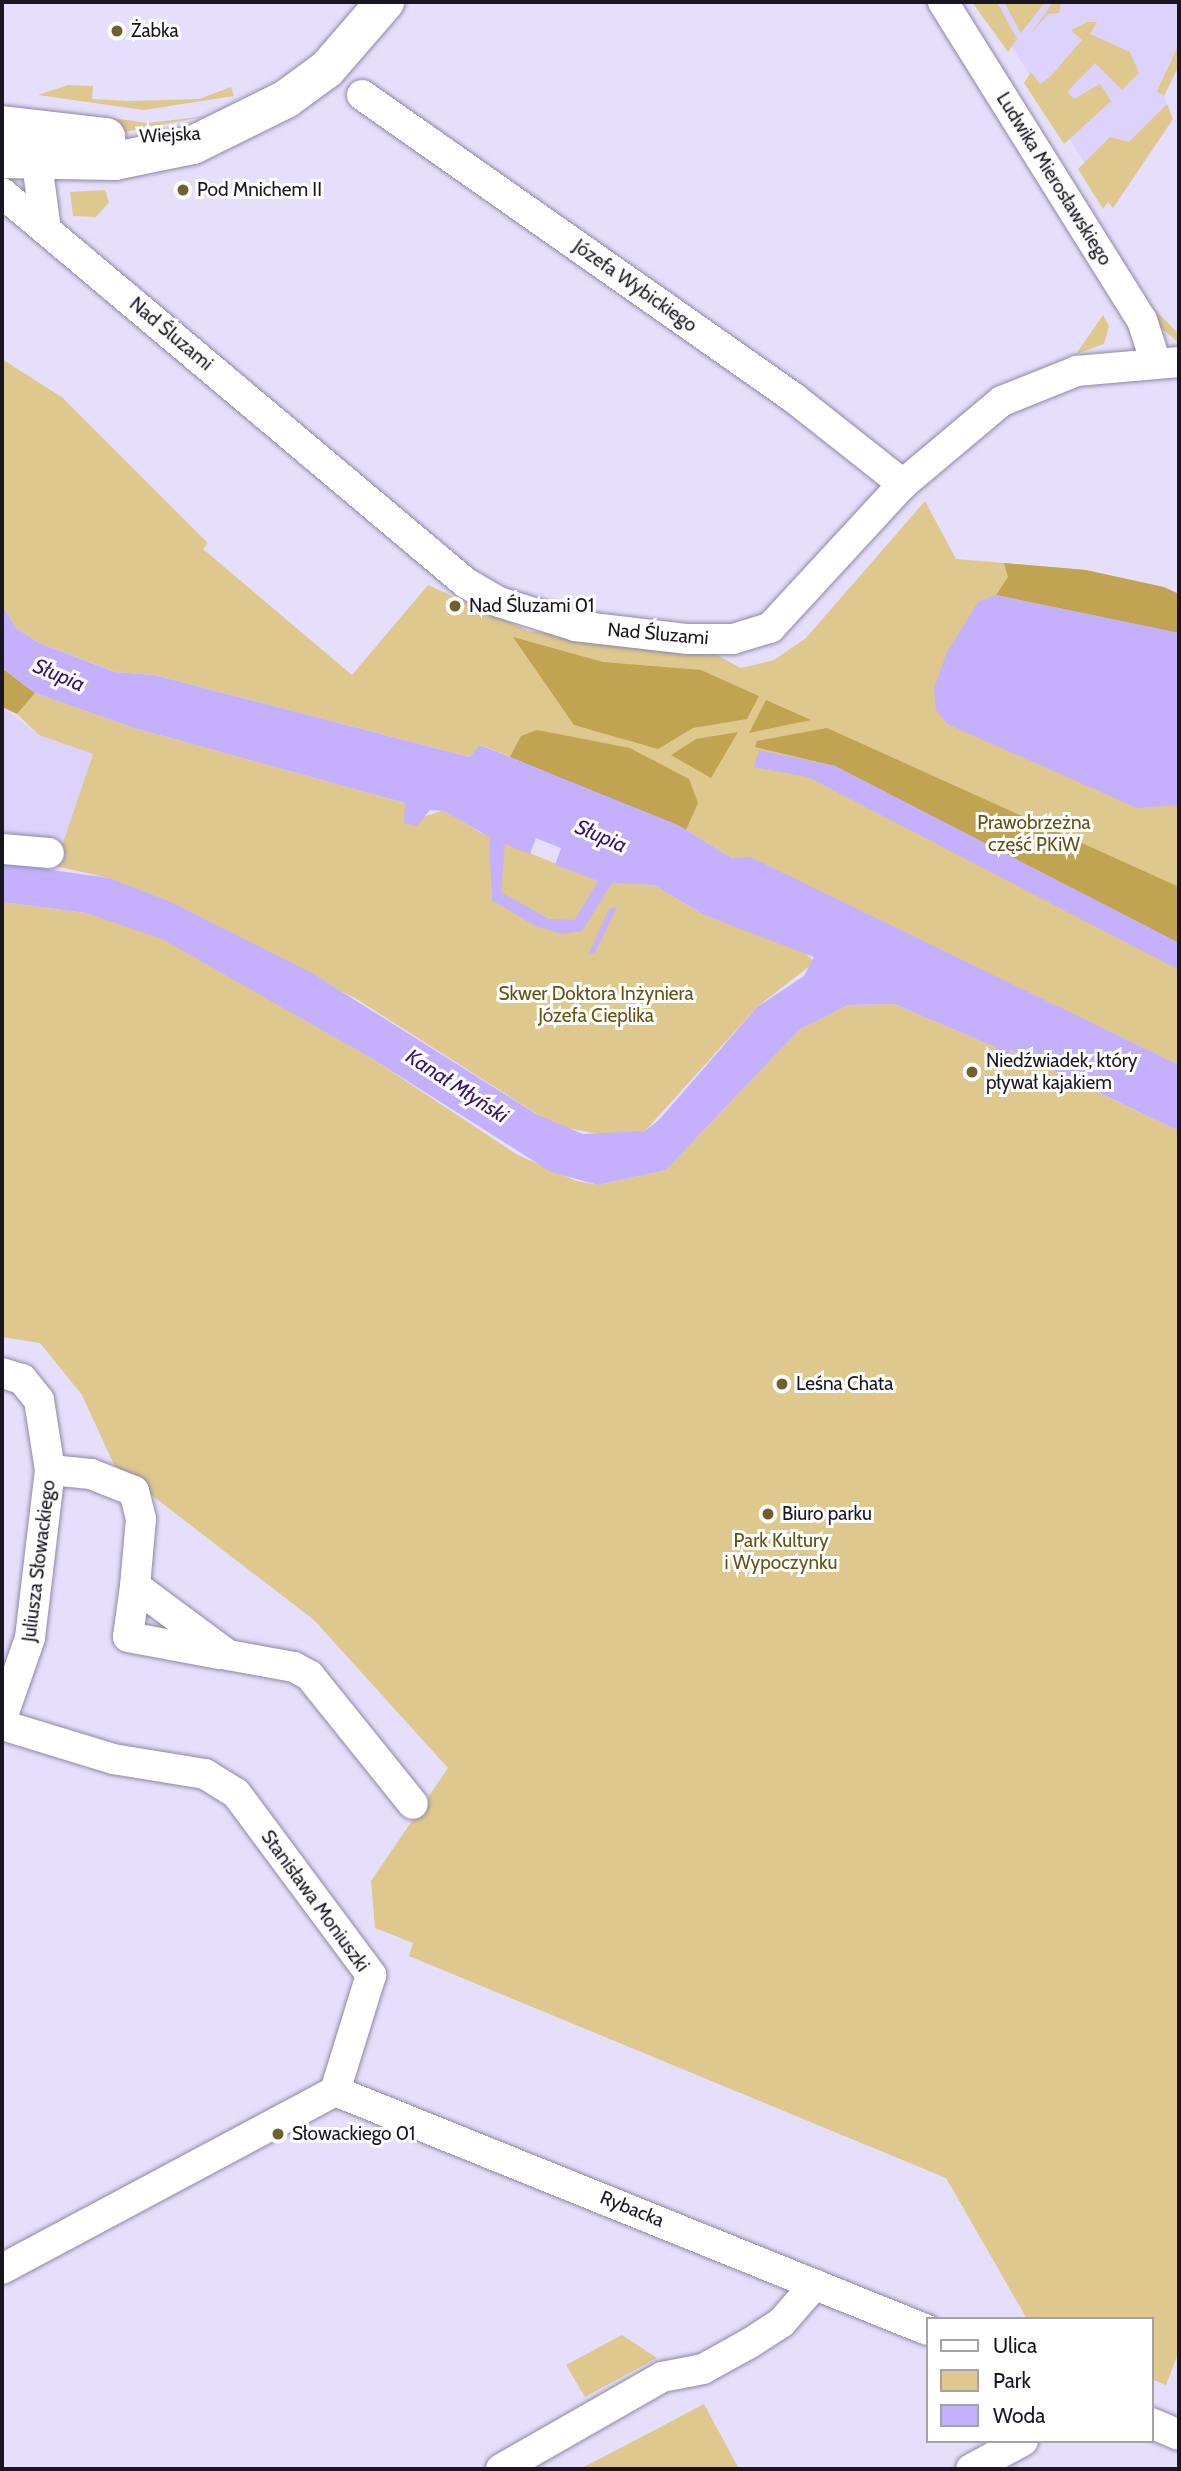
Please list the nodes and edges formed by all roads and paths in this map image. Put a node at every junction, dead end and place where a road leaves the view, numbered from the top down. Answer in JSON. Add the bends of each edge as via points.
{"nodes":[{"id":1,"x":385,"y":2,"type":"edge"},
{"id":2,"x":943,"y":2,"type":"edge"},
{"id":3,"x":362,"y":95,"type":"dead end"},
{"id":4,"x":18,"y":143,"type":"edge"},
{"id":5,"x":2,"y":193,"type":"edge"},
{"id":6,"x":46,"y":230,"type":"junction"},
{"id":7,"x":1167,"y":361,"type":"edge"},
{"id":8,"x":902,"y":484,"type":"junction"},
{"id":9,"x":2,"y":849,"type":"edge"},
{"id":10,"x":49,"y":853,"type":"dead end"},
{"id":11,"x":2,"y":1373,"type":"edge"},
{"id":12,"x":50,"y":1470,"type":"junction"},
{"id":13,"x":135,"y":1586,"type":"junction"},
{"id":14,"x":228,"y":1655,"type":"junction"},
{"id":15,"x":2,"y":1718,"type":"edge"},
{"id":16,"x":2,"y":1726,"type":"edge"},
{"id":17,"x":412,"y":1804,"type":"dead end"},
{"id":18,"x":335,"y":2091,"type":"junction"},
{"id":19,"x":2,"y":2269,"type":"edge"},
{"id":20,"x":815,"y":2284,"type":"junction"},
{"id":21,"x":926,"y":2330,"type":"edge"},
{"id":22,"x":1153,"y":2424,"type":"edge"},
{"id":23,"x":1179,"y":2435,"type":"edge"},
{"id":24,"x":1019,"y":2443,"type":"edge"},
{"id":25,"x":501,"y":2469,"type":"edge"},
{"id":26,"x":971,"y":2469,"type":"edge"}],
"edges":[{"from":1,"to":4,"type":"main road","name":"Wiejska","via":[[327,69],[286,99],[209,133]]},
{"from":2,"to":7,"type":"street","name":"Ludwika Mierosławskiego"},
{"from":3,"to":8,"type":"street","name":"Józefa Wybickiego","via":[[794,398]]},
{"from":4,"to":6,"type":"street"},
{"from":5,"to":6,"type":"street","name":"Nad Śluzami"},
{"from":6,"to":8,"type":"street","name":"Nad Śluzami","via":[[466,583],[533,615],[688,639],[733,639],[771,628]]},
{"from":7,"to":8,"type":"street","name":"Nad Śluzami","via":[[1033,384],[954,435]]},
{"from":9,"to":10,"type":"street"},
{"from":11,"to":12,"type":"street","name":"Juliusza Słowackiego","via":[[22,1379],[39,1400]]},
{"from":12,"to":13,"type":"street","via":[[91,1474],[134,1491],[141,1518]]},
{"from":12,"to":15,"type":"street","name":"Juliusza Słowackiego","via":[[30,1638]]},
{"from":13,"to":14,"type":"street"},
{"from":13,"to":14,"type":"street","via":[[128,1637]]},
{"from":14,"to":17,"type":"street","via":[[294,1667],[310,1676]]},
{"from":16,"to":18,"type":"street","name":"Stanisława Moniuszki","via":[[113,1759],[205,1774],[236,1793],[371,1975]]},
{"from":18,"to":19,"type":"street"},
{"from":18,"to":20,"type":"street","name":"Rybacka"},
{"from":20,"to":21,"type":"street","name":"Rybacka"},
{"from":20,"to":25,"type":"street","via":[[782,2322],[751,2343],[703,2368],[662,2377]]},
{"from":22,"to":23,"type":"street"},
{"from":24,"to":26,"type":"street"}]}
